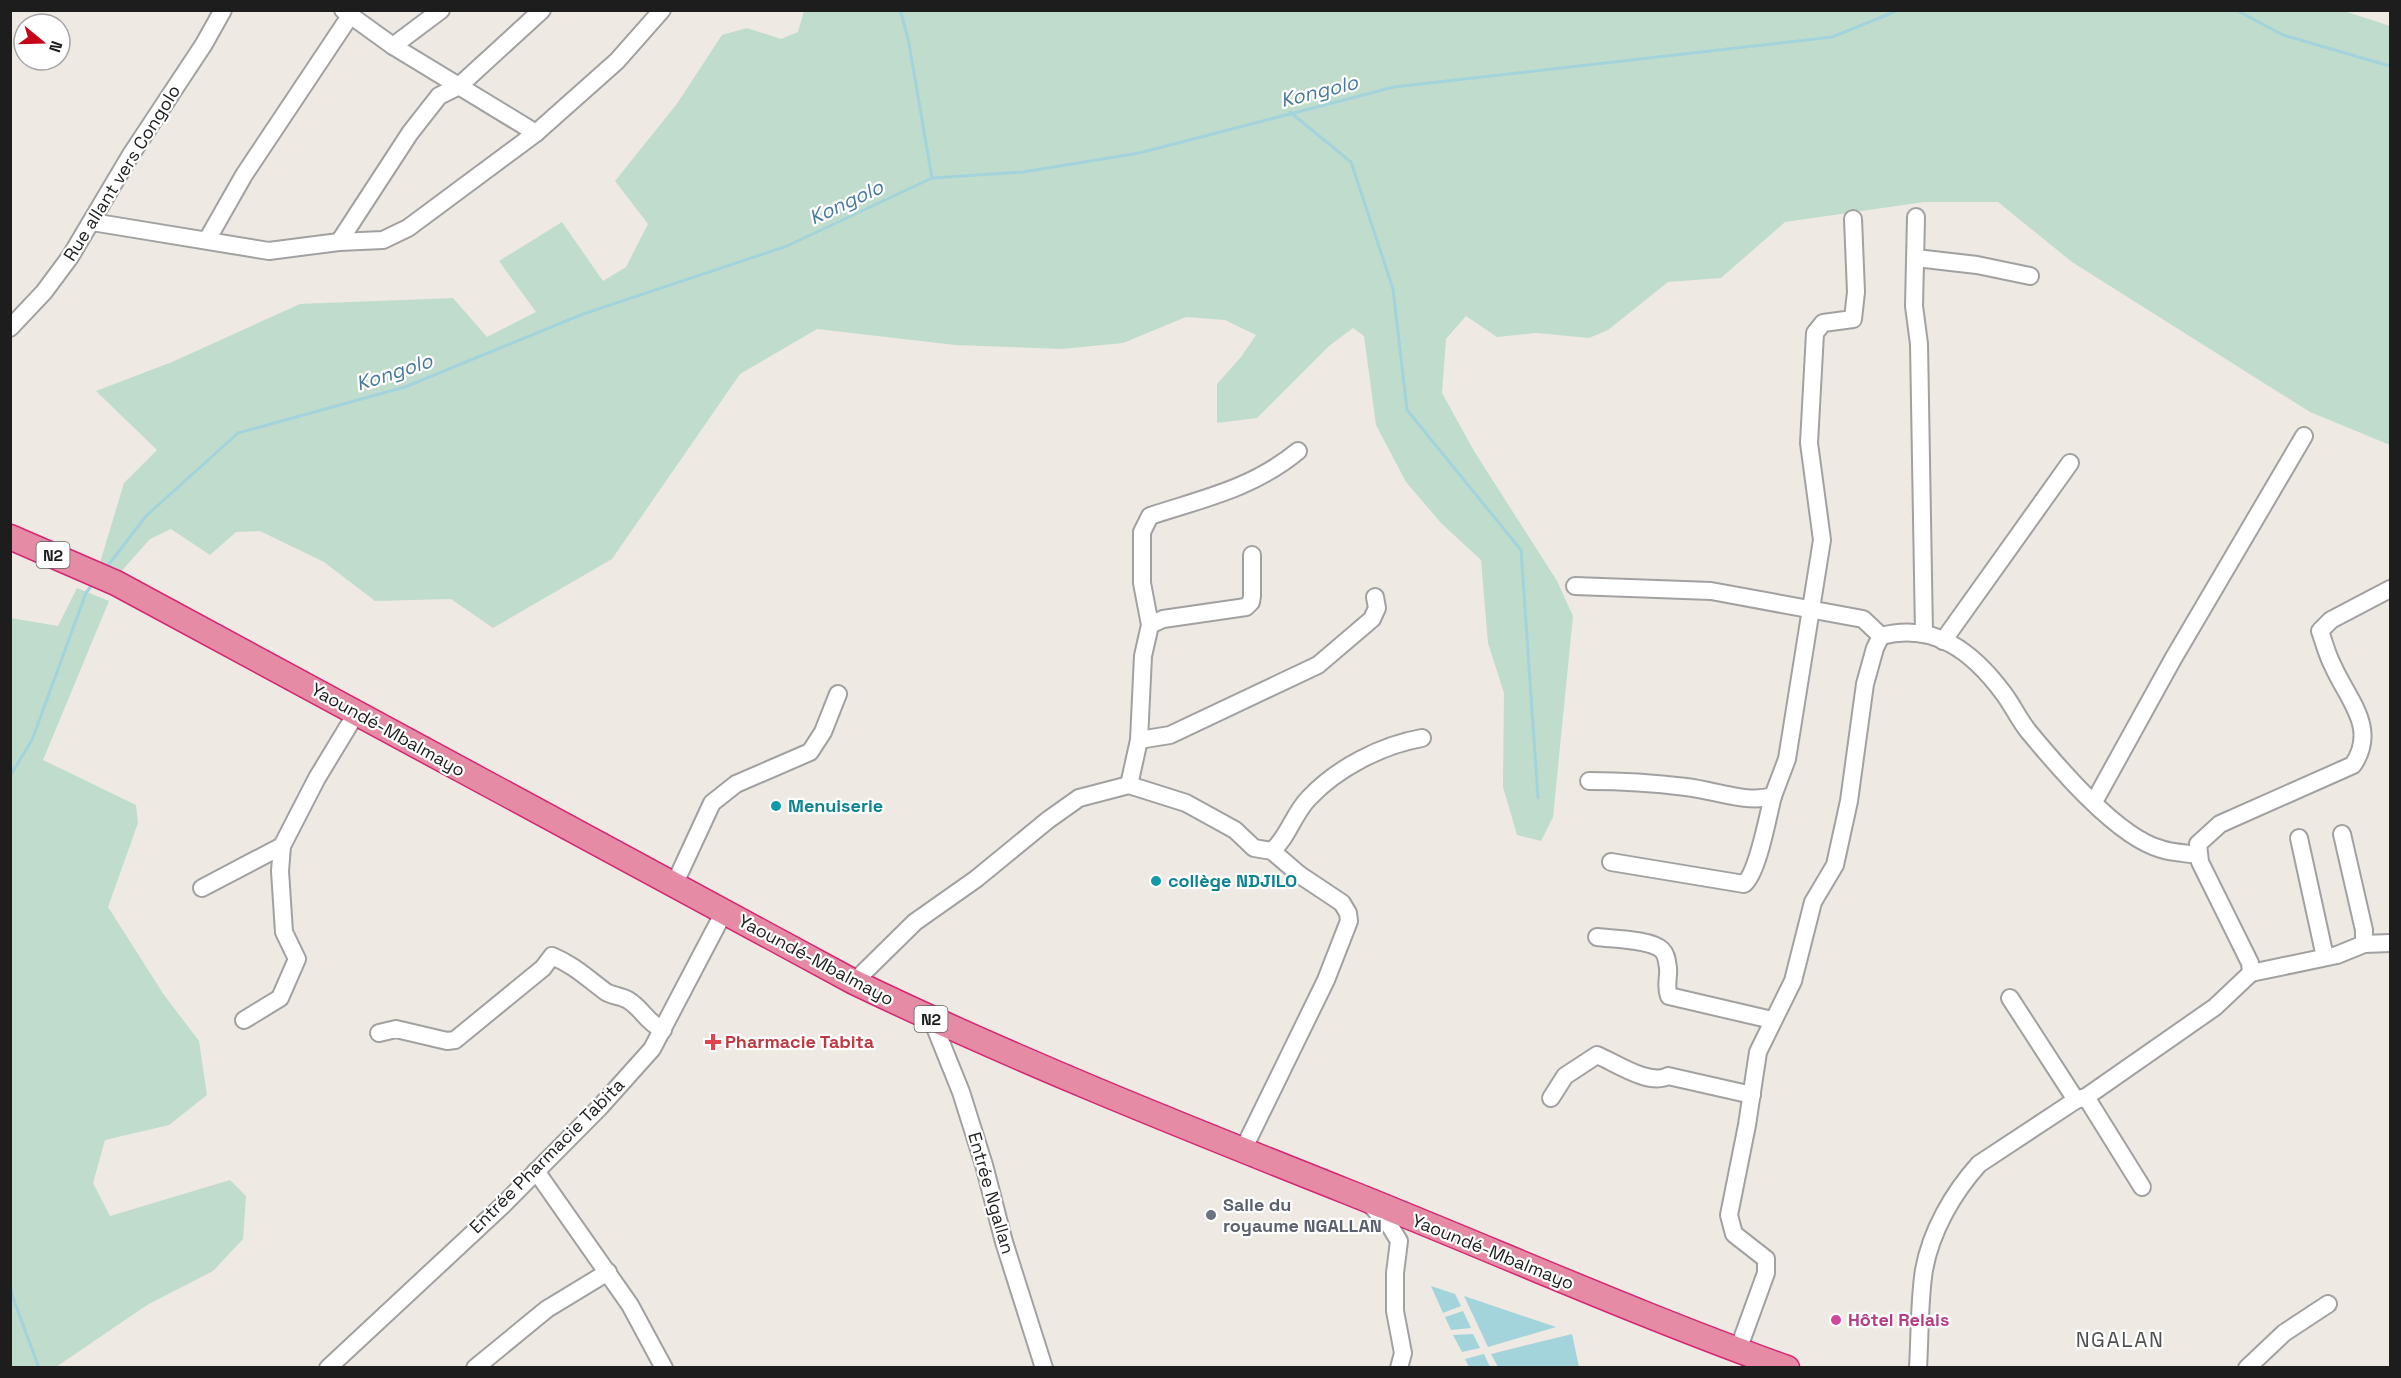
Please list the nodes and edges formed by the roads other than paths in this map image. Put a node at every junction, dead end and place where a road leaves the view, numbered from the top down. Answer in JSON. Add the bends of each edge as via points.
{"nodes":[{"id":1,"x":223,"y":10,"type":"edge"},
{"id":2,"x":441,"y":10,"type":"edge"},
{"id":3,"x":542,"y":10,"type":"edge"},
{"id":4,"x":662,"y":10,"type":"edge"},
{"id":5,"x":346,"y":13,"type":"edge"},
{"id":6,"x":393,"y":46,"type":"junction"},
{"id":7,"x":459,"y":86,"type":"junction"},
{"id":8,"x":536,"y":133,"type":"junction"},
{"id":9,"x":1917,"y":217,"type":"dead end"},
{"id":10,"x":1853,"y":219,"type":"dead end"},
{"id":11,"x":92,"y":222,"type":"junction"},
{"id":12,"x":207,"y":240,"type":"junction"},
{"id":13,"x":339,"y":242,"type":"junction"},
{"id":14,"x":1916,"y":258,"type":"junction"},
{"id":15,"x":2030,"y":276,"type":"dead end"},
{"id":16,"x":10,"y":328,"type":"edge"},
{"id":17,"x":2304,"y":436,"type":"dead end"},
{"id":18,"x":1298,"y":451,"type":"dead end"},
{"id":19,"x":2070,"y":463,"type":"dead end"},
{"id":20,"x":10,"y":537,"type":"edge"},
{"id":21,"x":1252,"y":555,"type":"dead end"},
{"id":22,"x":1575,"y":586,"type":"dead end"},
{"id":23,"x":2391,"y":589,"type":"edge"},
{"id":24,"x":1375,"y":597,"type":"dead end"},
{"id":25,"x":1813,"y":609,"type":"junction"},
{"id":26,"x":1150,"y":625,"type":"junction"},
{"id":27,"x":1924,"y":633,"type":"junction"},
{"id":28,"x":1881,"y":636,"type":"junction"},
{"id":29,"x":1943,"y":641,"type":"junction"},
{"id":30,"x":838,"y":694,"type":"dead end"},
{"id":31,"x":357,"y":712,"type":"junction"},
{"id":32,"x":1422,"y":738,"type":"dead end"},
{"id":33,"x":1138,"y":740,"type":"junction"},
{"id":34,"x":1589,"y":781,"type":"dead end"},
{"id":35,"x":1129,"y":784,"type":"junction"},
{"id":36,"x":1773,"y":796,"type":"junction"},
{"id":37,"x":2094,"y":802,"type":"junction"},
{"id":38,"x":2342,"y":834,"type":"dead end"},
{"id":39,"x":2299,"y":838,"type":"dead end"},
{"id":40,"x":282,"y":846,"type":"junction"},
{"id":41,"x":1272,"y":851,"type":"junction"},
{"id":42,"x":2198,"y":855,"type":"junction"},
{"id":43,"x":1611,"y":861,"type":"dead end"},
{"id":44,"x":674,"y":885,"type":"junction"},
{"id":45,"x":202,"y":888,"type":"dead end"},
{"id":46,"x":724,"y":912,"type":"junction"},
{"id":47,"x":1597,"y":937,"type":"dead end"},
{"id":48,"x":2391,"y":943,"type":"edge"},
{"id":49,"x":2364,"y":944,"type":"junction"},
{"id":50,"x":2325,"y":957,"type":"junction"},
{"id":51,"x":2251,"y":973,"type":"junction"},
{"id":52,"x":854,"y":982,"type":"junction"},
{"id":53,"x":2010,"y":998,"type":"dead end"},
{"id":54,"x":244,"y":1020,"type":"dead end"},
{"id":55,"x":932,"y":1020,"type":"junction"},
{"id":56,"x":1772,"y":1020,"type":"junction"},
{"id":57,"x":663,"y":1030,"type":"junction"},
{"id":58,"x":379,"y":1033,"type":"dead end"},
{"id":59,"x":1752,"y":1095,"type":"junction"},
{"id":60,"x":1551,"y":1098,"type":"dead end"},
{"id":61,"x":2081,"y":1098,"type":"junction"},
{"id":62,"x":1242,"y":1152,"type":"junction"},
{"id":63,"x":536,"y":1171,"type":"junction"},
{"id":64,"x":2142,"y":1187,"type":"dead end"},
{"id":65,"x":1364,"y":1199,"type":"junction"},
{"id":66,"x":608,"y":1272,"type":"junction"},
{"id":67,"x":2328,"y":1304,"type":"dead end"},
{"id":68,"x":1738,"y":1350,"type":"junction"},
{"id":69,"x":328,"y":1368,"type":"edge"},
{"id":70,"x":475,"y":1368,"type":"edge"},
{"id":71,"x":664,"y":1368,"type":"edge"},
{"id":72,"x":1044,"y":1368,"type":"edge"},
{"id":73,"x":1399,"y":1368,"type":"edge"},
{"id":74,"x":1787,"y":1368,"type":"edge"},
{"id":75,"x":1918,"y":1368,"type":"edge"},
{"id":76,"x":2247,"y":1368,"type":"edge"}],
"edges":[{"from":1,"to":11,"type":"street","name":"Rue allant vers Congolo"},
{"from":2,"to":6,"type":"street"},
{"from":3,"to":7,"type":"street"},
{"from":4,"to":8,"type":"street","via":[[616,61]]},
{"from":5,"to":6,"type":"street"},
{"from":5,"to":12,"type":"street"},
{"from":6,"to":7,"type":"street"},
{"from":7,"to":8,"type":"street"},
{"from":7,"to":13,"type":"street","via":[[439,96],[410,133]]},
{"from":8,"to":13,"type":"street","via":[[395,236]]},
{"from":9,"to":14,"type":"street"},
{"from":10,"to":25,"type":"street","via":[[1853,319],[1823,323],[1815,333],[1809,443],[1822,540]]},
{"from":11,"to":12,"type":"street"},
{"from":11,"to":16,"type":"street","name":"Rue allant vers Congolo","via":[[51,283]]},
{"from":12,"to":13,"type":"street","via":[[269,251]]},
{"from":14,"to":15,"type":"street"},
{"from":14,"to":27,"type":"street","via":[[1914,306],[1919,344]]},
{"from":17,"to":37,"type":"street"},
{"from":18,"to":26,"type":"street","via":[[1251,483],[1150,516],[1142,531],[1142,573]]},
{"from":19,"to":29,"type":"street"},
{"from":20,"to":31,"type":"highway","name":"Yaoundé-Mbalmayo","number":"N2","via":[[105,579]]},
{"from":21,"to":26,"type":"street","via":[[1252,596],[1246,608],[1163,619]]},
{"from":22,"to":25,"type":"street","via":[[1712,591]]},
{"from":23,"to":42,"type":"street","via":[[2331,620],[2320,631],[2333,666],[2352,699],[2363,735],[2364,748],[2354,765],[2220,824],[2198,843]]},
{"from":24,"to":33,"type":"street","via":[[1377,608],[1372,619],[1318,665],[1170,735]]},
{"from":25,"to":28,"type":"street","via":[[1863,619]]},
{"from":25,"to":36,"type":"street","via":[[1787,759]]},
{"from":26,"to":33,"type":"street","via":[[1143,656]]},
{"from":27,"to":28,"type":"street"},
{"from":27,"to":29,"type":"street"},
{"from":28,"to":56,"type":"street","via":[[1866,684],[1835,866],[1813,902],[1793,981]]},
{"from":29,"to":37,"type":"street","via":[[1978,661],[2006,695],[2027,730]]},
{"from":30,"to":44,"type":"street","via":[[823,732],[810,752],[736,784],[712,803]]},
{"from":31,"to":40,"type":"street"},
{"from":31,"to":44,"type":"highway","name":"Yaoundé-Mbalmayo","number":"N2"},
{"from":32,"to":41,"type":"street","via":[[1399,742],[1353,764],[1329,781],[1309,798]]},
{"from":33,"to":35,"type":"street"},
{"from":34,"to":36,"type":"street","via":[[1688,787],[1761,800]]},
{"from":35,"to":41,"type":"street","via":[[1186,803],[1235,830],[1254,848]]},
{"from":35,"to":52,"type":"street","via":[[1079,798],[1048,820],[976,879],[915,922]]},
{"from":36,"to":43,"type":"street","via":[[1755,863],[1744,884]]},
{"from":37,"to":42,"type":"street","via":[[2126,830],[2160,849]]},
{"from":38,"to":49,"type":"street"},
{"from":39,"to":50,"type":"street"},
{"from":40,"to":45,"type":"street"},
{"from":40,"to":54,"type":"street","via":[[284,932],[297,958],[280,998]]},
{"from":41,"to":62,"type":"street","via":[[1342,903],[1348,921],[1326,980]]},
{"from":42,"to":51,"type":"street","via":[[2250,963]]},
{"from":44,"to":46,"type":"highway","name":"Yaoundé-Mbalmayo","number":"N2"},
{"from":46,"to":52,"type":"highway","name":"Yaoundé-Mbalmayo","number":"N2"},
{"from":46,"to":57,"type":"street","name":"Entrée Pharmacie Tabita"},
{"from":47,"to":56,"type":"street","via":[[1660,948],[1665,954],[1669,996]]},
{"from":48,"to":49,"type":"street"},
{"from":49,"to":50,"type":"street"},
{"from":50,"to":51,"type":"street"},
{"from":51,"to":61,"type":"street","via":[[2215,1007]]},
{"from":52,"to":55,"type":"highway","name":"Yaoundé-Mbalmayo","number":"N2"},
{"from":53,"to":61,"type":"street"},
{"from":55,"to":62,"type":"highway","name":"Yaoundé-Mbalmayo","number":"N2"},
{"from":55,"to":72,"type":"street","name":"Entrée Ngallan","via":[[961,1092]]},
{"from":56,"to":59,"type":"street","via":[[1758,1052]]},
{"from":57,"to":58,"type":"street","via":[[648,1022],[627,1000],[609,994],[571,963],[552,956],[543,968],[455,1040],[396,1029]]},
{"from":57,"to":63,"type":"street","name":"Entrée Pharmacie Tabita","via":[[600,1107]]},
{"from":59,"to":60,"type":"street","via":[[1668,1076],[1661,1080],[1650,1078],[1597,1055],[1565,1076]]},
{"from":59,"to":68,"type":"street","via":[[1729,1215],[1734,1234],[1766,1259],[1766,1273]]},
{"from":61,"to":64,"type":"street"},
{"from":61,"to":75,"type":"street","via":[[1979,1164],[1951,1202],[1924,1270]]},
{"from":62,"to":65,"type":"highway","name":"Yaoundé-Mbalmayo","number":"N2"},
{"from":63,"to":66,"type":"street"},
{"from":63,"to":69,"type":"street","name":"Entrée Pharmacie Tabita"},
{"from":65,"to":68,"type":"highway","name":"Yaoundé-Mbalmayo","number":"N2"},
{"from":65,"to":73,"type":"street","via":[[1390,1226],[1399,1242],[1395,1273],[1395,1311],[1403,1353]]},
{"from":66,"to":70,"type":"street","via":[[547,1309]]},
{"from":66,"to":71,"type":"street"},
{"from":67,"to":76,"type":"street","via":[[2284,1333]]},
{"from":68,"to":74,"type":"highway","name":"Yaoundé-Mbalmayo","number":"N2"}]}
